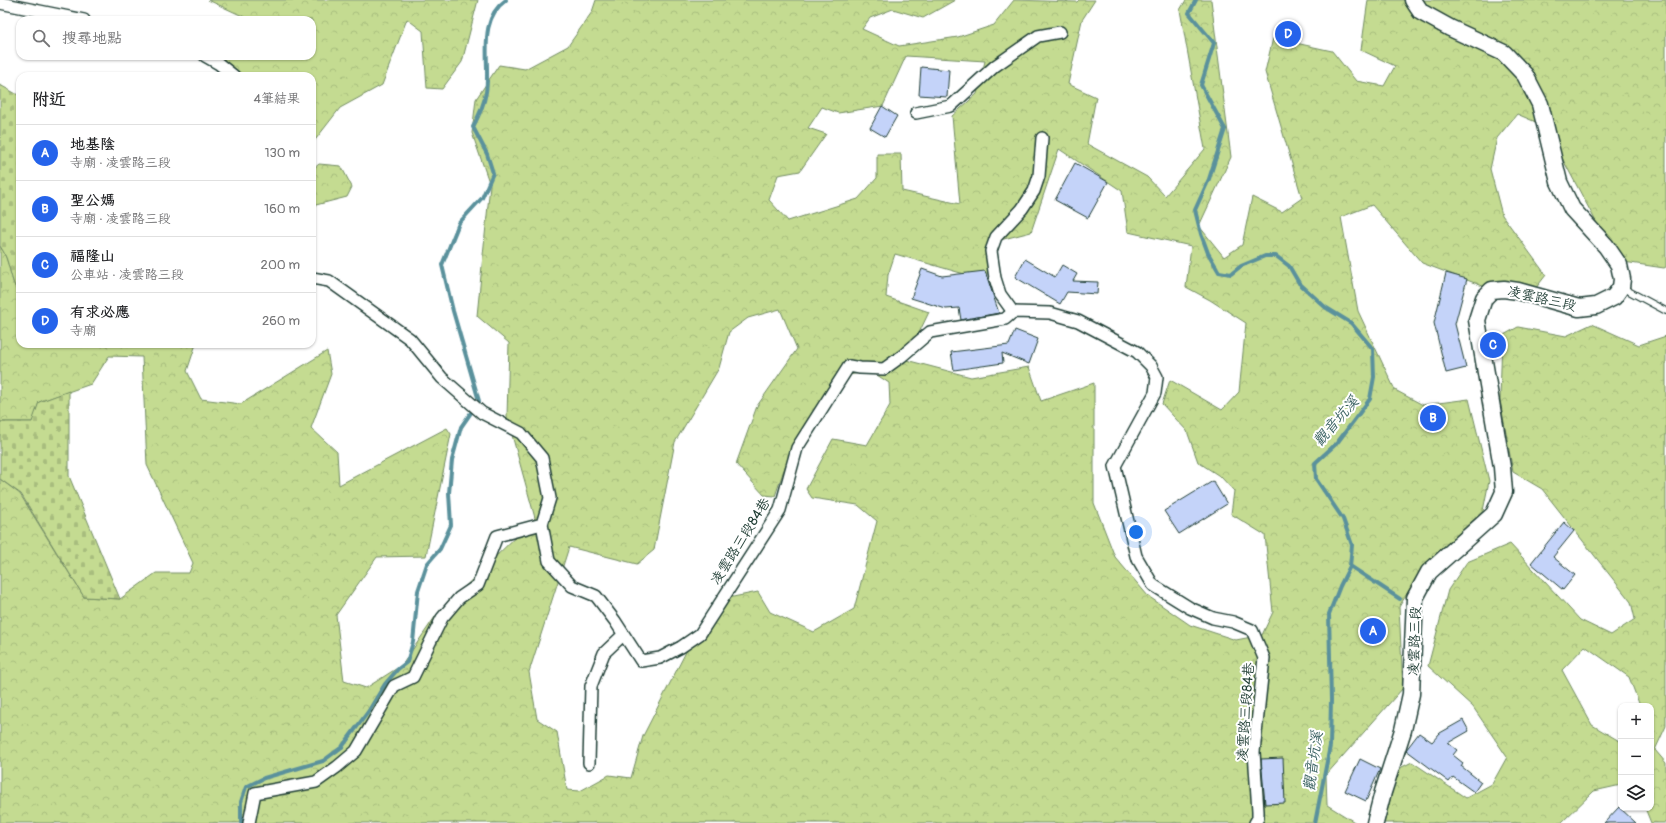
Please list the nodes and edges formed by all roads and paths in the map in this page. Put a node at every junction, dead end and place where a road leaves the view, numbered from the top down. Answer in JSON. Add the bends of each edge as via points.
{"nodes":[{"id":1,"x":1413,"y":0,"type":"edge"},
{"id":2,"x":0,"y":3,"type":"edge"},
{"id":3,"x":64,"y":16,"type":"edge"},
{"id":4,"x":1060,"y":32,"type":"dead end"},
{"id":5,"x":212,"y":60,"type":"edge"},
{"id":6,"x":229,"y":72,"type":"edge"},
{"id":7,"x":916,"y":113,"type":"dead end"},
{"id":8,"x":1042,"y":138,"type":"dead end"},
{"id":9,"x":316,"y":279,"type":"edge"},
{"id":10,"x":1621,"y":287,"type":"junction"},
{"id":11,"x":1666,"y":311,"type":"edge"},
{"id":12,"x":1013,"y":312,"type":"junction"},
{"id":13,"x":542,"y":524,"type":"junction"},
{"id":14,"x":623,"y":635,"type":"junction"},
{"id":15,"x":589,"y":763,"type":"dead end"},
{"id":16,"x":1256,"y":821,"type":"edge"},
{"id":17,"x":249,"y":823,"type":"edge"},
{"id":18,"x":1375,"y":823,"type":"edge"}],
"edges":[{"from":1,"to":10,"type":"street","via":[[1421,12],[1504,53],[1525,75],[1540,104],[1559,182],[1572,209],[1606,246],[1618,266]]},
{"from":2,"to":3,"type":"street"},
{"from":4,"to":7,"type":"street","via":[[1038,36],[995,66],[951,106]]},
{"from":5,"to":6,"type":"street"},
{"from":8,"to":12,"type":"street","via":[[1039,176],[1034,191],[1022,209],[996,237],[991,251],[1000,294]]},
{"from":9,"to":13,"type":"street","via":[[329,281],[410,339],[442,378],[482,413],[520,433],[542,458],[550,498]]},
{"from":10,"to":11,"type":"lane"},
{"from":10,"to":18,"type":"street","name":"凌雲路三段","via":[[1614,297],[1596,306],[1580,308],[1504,289],[1492,290],[1484,298],[1477,320],[1504,492],[1494,514],[1429,572],[1415,598],[1411,694]]},
{"from":12,"to":14,"type":"street","name":"凌雲路三段84巷","via":[[1005,319],[930,332],[884,368],[849,366],[797,448],[780,510],[700,634],[660,658],[641,661]]},
{"from":12,"to":16,"type":"street","name":"凌雲路三段84巷","via":[[1050,313],[1078,321],[1138,352],[1157,377],[1155,393],[1115,466],[1136,556],[1153,585],[1190,608],[1252,630],[1264,658],[1254,752]]},
{"from":13,"to":14,"type":"street","name":"凌雲路三段84巷","via":[[548,561],[572,586],[596,596]]},
{"from":13,"to":17,"type":"street","via":[[497,536],[478,585],[459,598],[442,618],[412,677],[394,686],[356,751],[316,782],[255,793]]},
{"from":14,"to":15,"type":"street","via":[[604,653],[591,686]]}]}
